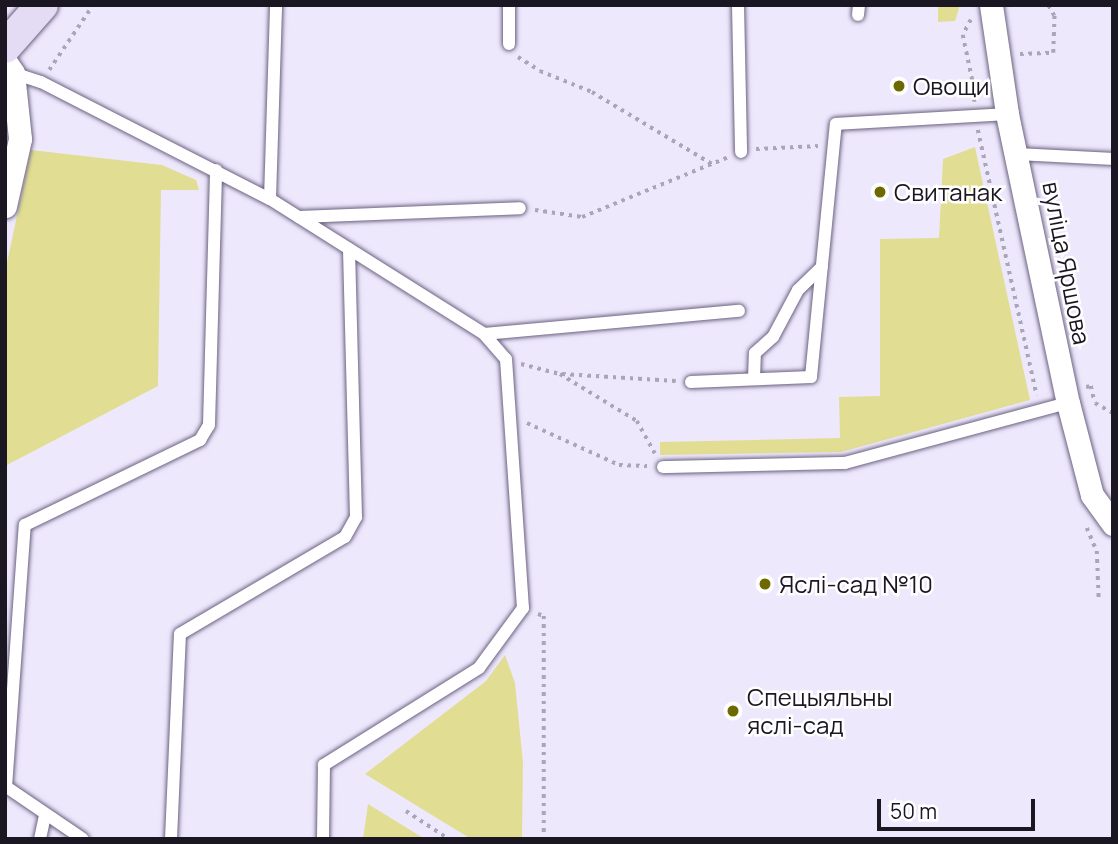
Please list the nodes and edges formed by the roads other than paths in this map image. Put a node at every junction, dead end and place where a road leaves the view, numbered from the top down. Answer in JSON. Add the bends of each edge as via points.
{"nodes":[{"id":1,"x":41,"y":5,"type":"edge"},
{"id":2,"x":276,"y":5,"type":"edge"},
{"id":3,"x":509,"y":5,"type":"edge"},
{"id":4,"x":738,"y":5,"type":"edge"},
{"id":5,"x":983,"y":9,"type":"edge"},
{"id":6,"x":509,"y":44,"type":"road end"},
{"id":7,"x":8,"y":49,"type":"edge"},
{"id":8,"x":1007,"y":114,"type":"junction"},
{"id":9,"x":741,"y":152,"type":"road end"},
{"id":10,"x":1018,"y":154,"type":"junction"},
{"id":11,"x":1113,"y":159,"type":"edge"},
{"id":12,"x":216,"y":170,"type":"junction"},
{"id":13,"x":270,"y":199,"type":"junction"},
{"id":14,"x":5,"y":206,"type":"edge"},
{"id":15,"x":520,"y":208,"type":"road end"},
{"id":16,"x":299,"y":217,"type":"junction"},
{"id":17,"x":349,"y":248,"type":"junction"},
{"id":18,"x":822,"y":267,"type":"junction"},
{"id":19,"x":740,"y":311,"type":"dead end"},
{"id":20,"x":484,"y":334,"type":"junction"},
{"id":21,"x":754,"y":379,"type":"junction"},
{"id":22,"x":691,"y":382,"type":"road end"},
{"id":23,"x":1069,"y":403,"type":"junction"},
{"id":24,"x":663,"y":467,"type":"road end"},
{"id":25,"x":1113,"y":524,"type":"edge"},
{"id":26,"x":6,"y":787,"type":"edge"},
{"id":27,"x":45,"y":815,"type":"junction"},
{"id":28,"x":40,"y":839,"type":"edge"},
{"id":29,"x":83,"y":839,"type":"edge"},
{"id":30,"x":171,"y":839,"type":"edge"},
{"id":31,"x":323,"y":839,"type":"edge"}],
"edges":[{"from":1,"to":7,"type":"main road"},
{"from":2,"to":13,"type":"lane"},
{"from":3,"to":6,"type":"lane"},
{"from":4,"to":9,"type":"lane"},
{"from":5,"to":8,"type":"street","name":"вуліца Яршова"},
{"from":7,"to":12,"type":"lane","via":[[41,82]]},
{"from":7,"to":14,"type":"street","via":[[20,139]]},
{"from":8,"to":10,"type":"street","name":"вуліца Яршова"},
{"from":8,"to":18,"type":"lane","via":[[836,124]]},
{"from":10,"to":11,"type":"lane"},
{"from":10,"to":23,"type":"street","name":"вуліца Яршова"},
{"from":12,"to":13,"type":"lane"},
{"from":12,"to":26,"type":"lane","via":[[209,425],[200,440],[25,525]]},
{"from":13,"to":16,"type":"lane"},
{"from":15,"to":16,"type":"lane"},
{"from":16,"to":17,"type":"lane"},
{"from":17,"to":20,"type":"lane"},
{"from":17,"to":30,"type":"lane","via":[[356,517],[345,537],[180,634]]},
{"from":18,"to":21,"type":"lane","via":[[798,290],[773,337],[755,353]]},
{"from":18,"to":21,"type":"lane","via":[[811,377]]},
{"from":19,"to":20,"type":"lane"},
{"from":20,"to":31,"type":"lane","via":[[506,359],[523,608],[479,668],[324,765]]},
{"from":21,"to":22,"type":"lane"},
{"from":23,"to":24,"type":"lane","via":[[845,463]]},
{"from":23,"to":25,"type":"street","name":"вуліца Яршова","via":[[1092,495]]},
{"from":26,"to":27,"type":"lane"},
{"from":27,"to":28,"type":"lane"},
{"from":27,"to":29,"type":"lane"}]}
